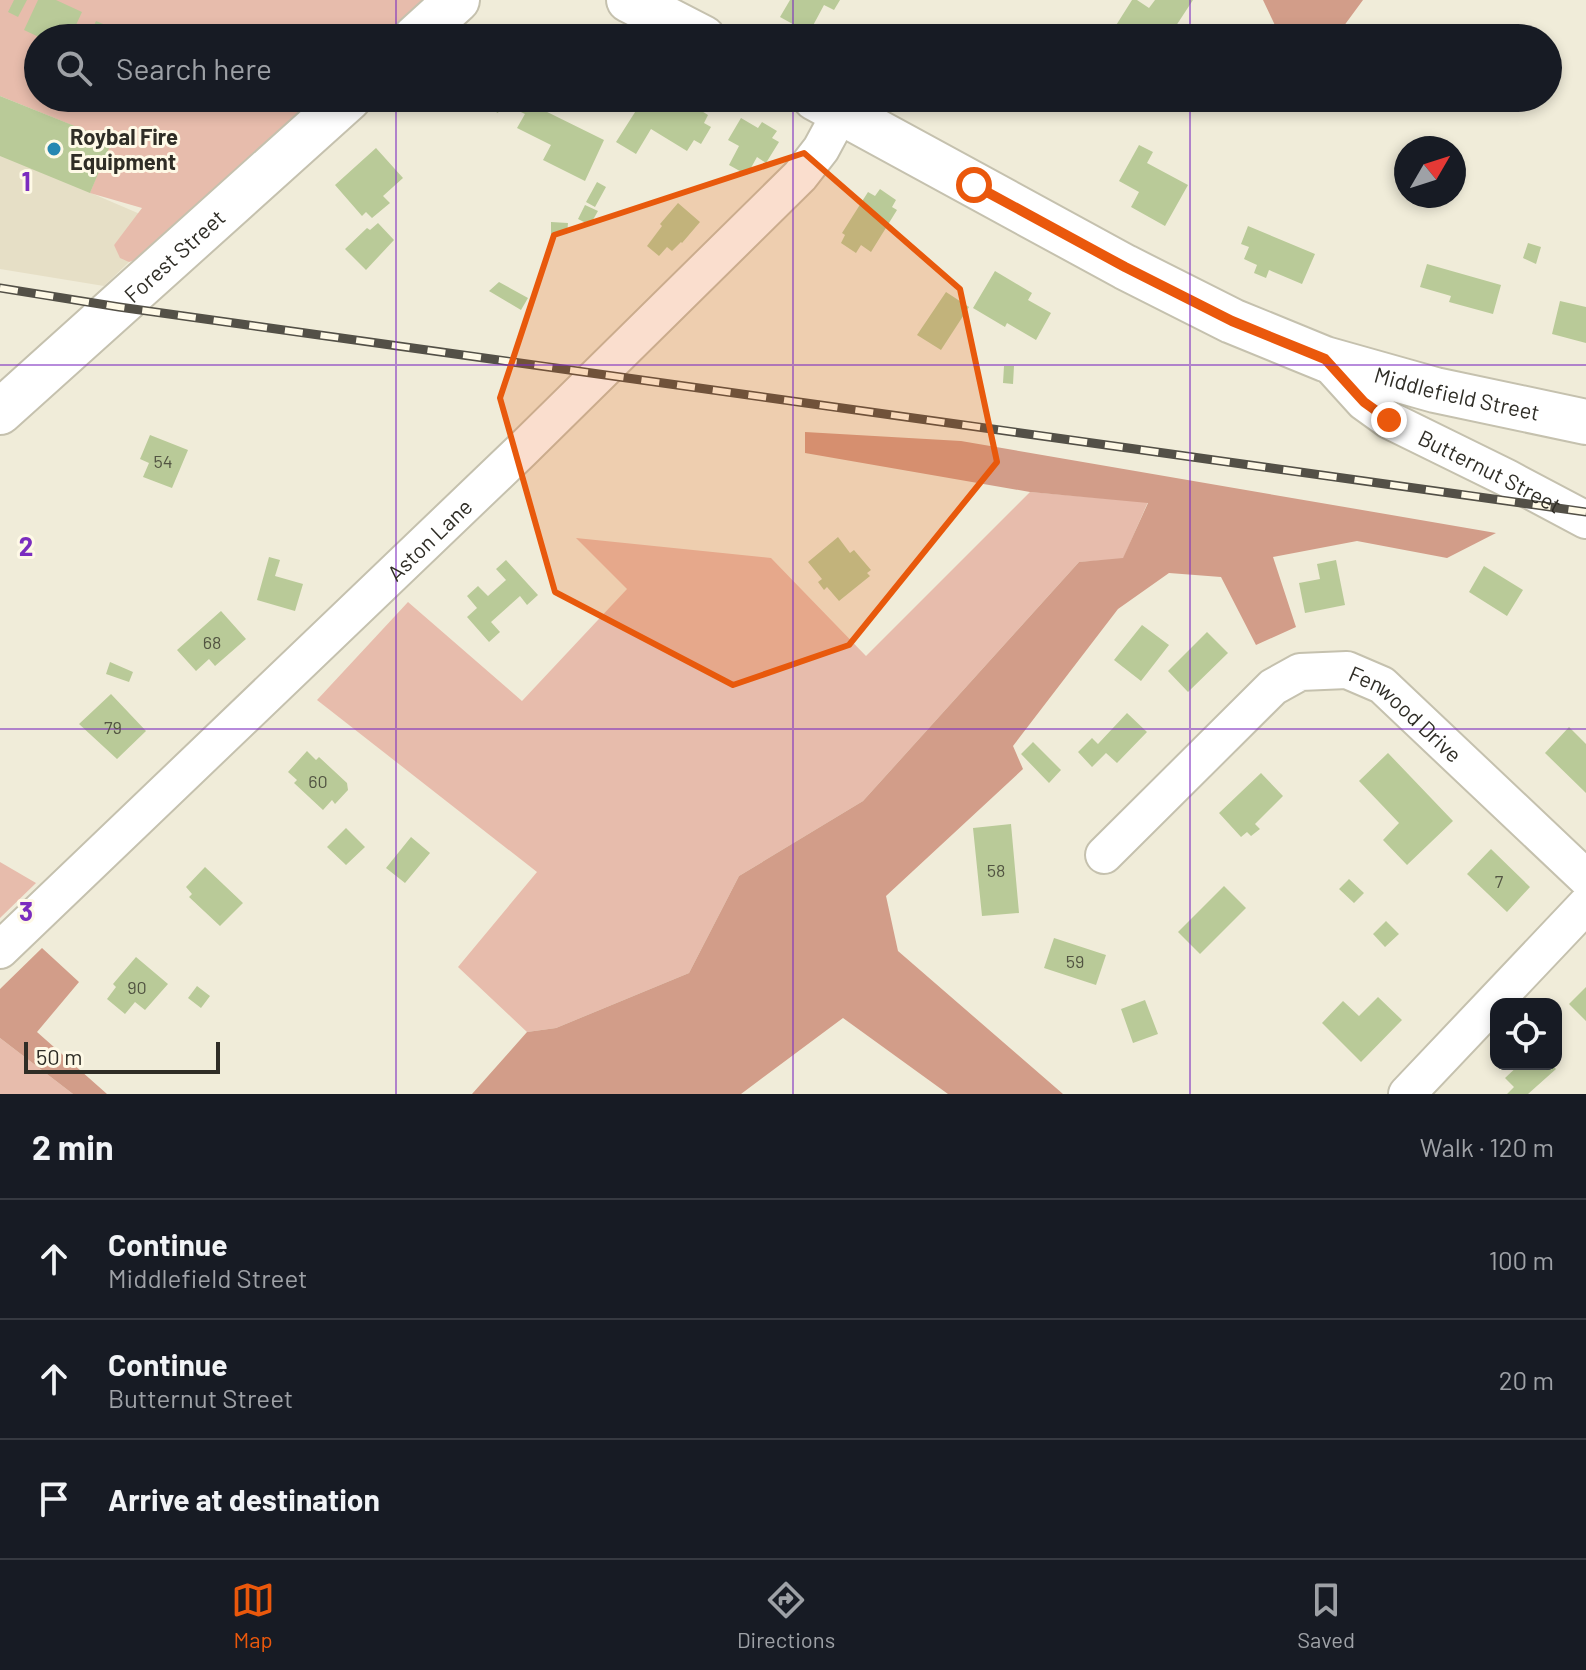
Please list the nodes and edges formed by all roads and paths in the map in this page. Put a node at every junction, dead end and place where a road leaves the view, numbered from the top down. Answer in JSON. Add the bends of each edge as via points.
{"nodes":[{"id":1,"x":457,"y":0,"type":"edge"},
{"id":2,"x":629,"y":0,"type":"edge"},
{"id":3,"x":430,"y":24,"type":"edge"},
{"id":4,"x":676,"y":24,"type":"edge"},
{"id":5,"x":333,"y":112,"type":"edge"},
{"id":6,"x":827,"y":112,"type":"edge"},
{"id":7,"x":841,"y":112,"type":"edge"},
{"id":8,"x":1325,"y":359,"type":"junction"},
{"id":9,"x":0,"y":412,"type":"edge"},
{"id":10,"x":1586,"y":422,"type":"edge"},
{"id":11,"x":1586,"y":520,"type":"edge"},
{"id":12,"x":1104,"y":855,"type":"dead end"},
{"id":13,"x":1586,"y":878,"type":"edge"},
{"id":14,"x":1586,"y":905,"type":"edge"},
{"id":15,"x":0,"y":950,"type":"edge"},
{"id":16,"x":1407,"y":1094,"type":"edge"}],
"edges":[{"from":1,"to":3,"type":"main road"},
{"from":2,"to":4,"type":"main road"},
{"from":5,"to":9,"type":"main road","name":"Forest Street"},
{"from":6,"to":15,"type":"street","name":"Aston Lane","via":[[821,149],[800,176]]},
{"from":7,"to":8,"type":"main road","name":"Middlefield Street","via":[[1125,267],[1232,321]]},
{"from":8,"to":10,"type":"main road","name":"Middlefield Street","via":[[1435,390]]},
{"from":8,"to":11,"type":"street","name":"Butternut Street","via":[[1364,402],[1389,420]]},
{"from":12,"to":13,"type":"street","name":"Fenwood Drive","via":[[1273,687],[1300,672],[1347,670],[1382,685]]},
{"from":14,"to":16,"type":"street"}]}
